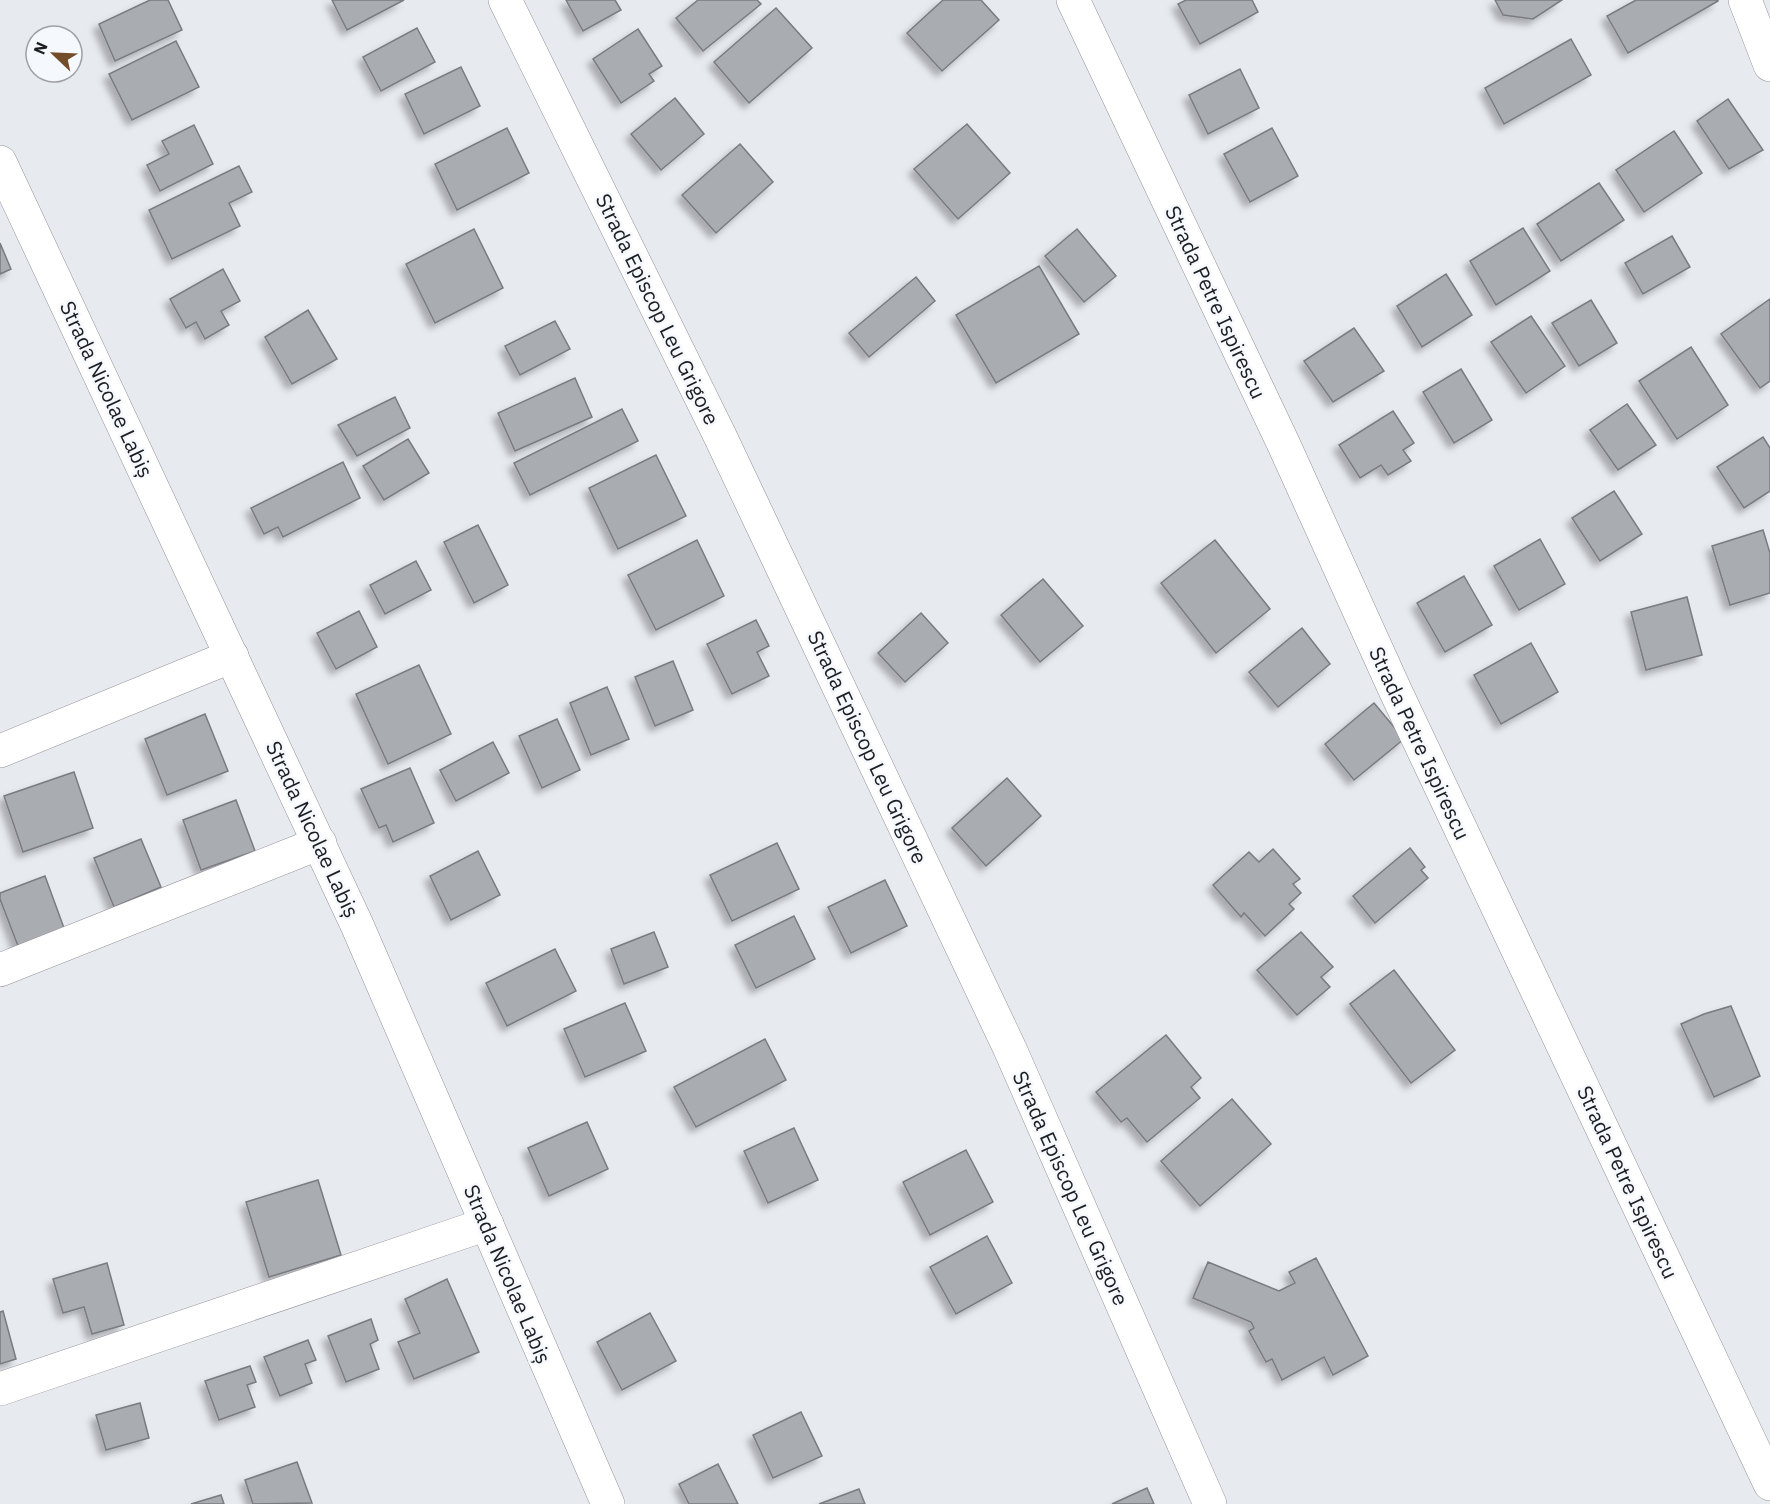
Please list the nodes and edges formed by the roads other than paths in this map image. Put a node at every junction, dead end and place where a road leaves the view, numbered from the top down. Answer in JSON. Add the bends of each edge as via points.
{"nodes":[{"id":1,"x":505,"y":0,"type":"edge"},
{"id":2,"x":1073,"y":0,"type":"edge"},
{"id":3,"x":1745,"y":0,"type":"edge"},
{"id":4,"x":1770,"y":65,"type":"edge"},
{"id":5,"x":0,"y":162,"type":"edge"},
{"id":6,"x":232,"y":656,"type":"junction"},
{"id":7,"x":0,"y":751,"type":"edge"},
{"id":8,"x":320,"y":843,"type":"junction"},
{"id":9,"x":0,"y":970,"type":"edge"},
{"id":10,"x":487,"y":1224,"type":"junction"},
{"id":11,"x":0,"y":1389,"type":"edge"},
{"id":12,"x":1770,"y":1484,"type":"edge"},
{"id":13,"x":608,"y":1504,"type":"edge"},
{"id":14,"x":1210,"y":1504,"type":"edge"}],
"edges":[{"from":1,"to":14,"type":"street","name":"Strada Episcop Leu Grigore","via":[[720,435],[1010,1049]]},
{"from":2,"to":12,"type":"street","name":"Strada Petre Ispirescu"},
{"from":3,"to":4,"type":"street"},
{"from":5,"to":6,"type":"street","name":"Strada Nicolae Labiș"},
{"from":6,"to":7,"type":"street"},
{"from":6,"to":8,"type":"street","name":"Strada Nicolae Labiș"},
{"from":8,"to":9,"type":"street"},
{"from":8,"to":10,"type":"street","name":"Strada Nicolae Labiș"},
{"from":10,"to":11,"type":"street"},
{"from":10,"to":13,"type":"street","name":"Strada Nicolae Labiș"}]}
